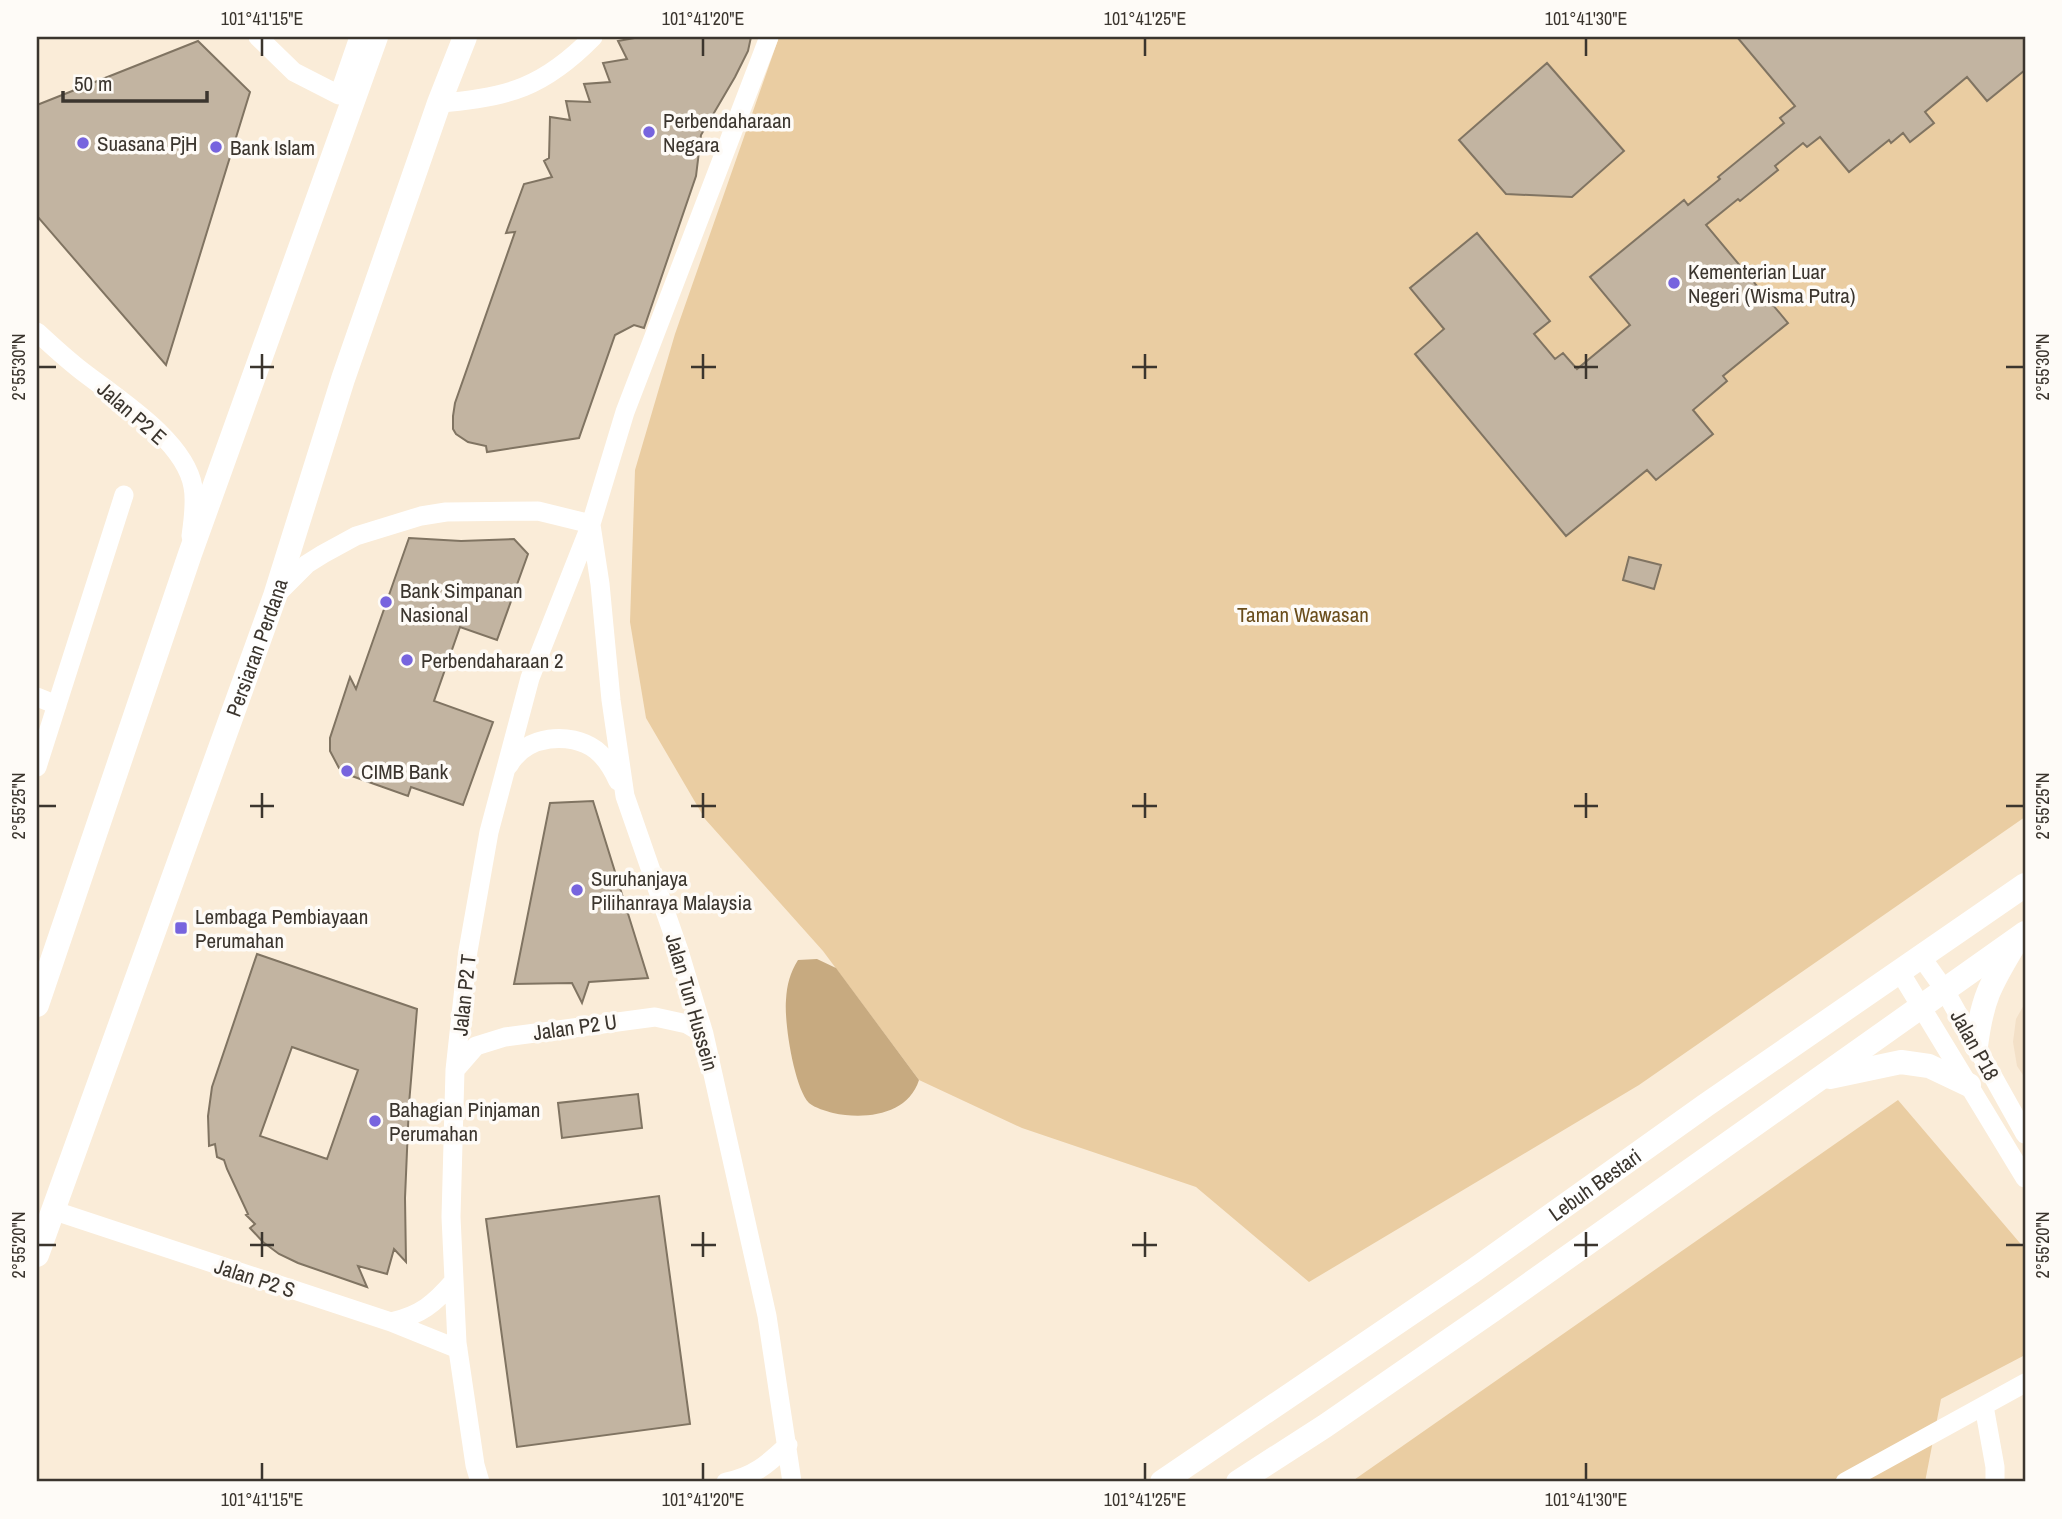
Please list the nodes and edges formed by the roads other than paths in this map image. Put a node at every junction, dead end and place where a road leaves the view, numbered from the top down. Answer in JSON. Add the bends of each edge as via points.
{"nodes":[{"id":1,"x":258,"y":37,"type":"edge"},
{"id":2,"x":359,"y":37,"type":"edge"},
{"id":3,"x":376,"y":37,"type":"edge"},
{"id":4,"x":465,"y":37,"type":"edge"},
{"id":5,"x":593,"y":37,"type":"edge"},
{"id":6,"x":769,"y":37,"type":"edge"},
{"id":7,"x":439,"y":103,"type":"junction"},
{"id":8,"x":37,"y":332,"type":"edge"},
{"id":9,"x":124,"y":495,"type":"dead end"},
{"id":10,"x":590,"y":524,"type":"junction"},
{"id":11,"x":190,"y":554,"type":"junction"},
{"id":12,"x":275,"y":596,"type":"junction"},
{"id":13,"x":37,"y":697,"type":"edge"},
{"id":14,"x":57,"y":705,"type":"junction"},
{"id":15,"x":37,"y":767,"type":"edge"},
{"id":16,"x":504,"y":772,"type":"junction"},
{"id":17,"x":625,"y":796,"type":"junction"},
{"id":18,"x":2025,"y":885,"type":"edge"},
{"id":19,"x":2021,"y":936,"type":"edge"},
{"id":20,"x":1922,"y":958,"type":"junction"},
{"id":21,"x":1900,"y":972,"type":"junction"},
{"id":22,"x":1944,"y":989,"type":"junction"},
{"id":23,"x":37,"y":1005,"type":"edge"},
{"id":24,"x":1921,"y":1007,"type":"junction"},
{"id":25,"x":704,"y":1034,"type":"junction"},
{"id":26,"x":1976,"y":1046,"type":"junction"},
{"id":27,"x":456,"y":1070,"type":"junction"},
{"id":28,"x":1819,"y":1080,"type":"junction"},
{"id":29,"x":1969,"y":1085,"type":"junction"},
{"id":30,"x":2025,"y":1134,"type":"edge"},
{"id":31,"x":2025,"y":1178,"type":"edge"},
{"id":32,"x":52,"y":1210,"type":"junction"},
{"id":33,"x":37,"y":1255,"type":"edge"},
{"id":34,"x":454,"y":1281,"type":"junction"},
{"id":35,"x":391,"y":1322,"type":"junction"},
{"id":36,"x":458,"y":1349,"type":"junction"},
{"id":37,"x":2025,"y":1383,"type":"edge"},
{"id":38,"x":1984,"y":1406,"type":"junction"},
{"id":39,"x":788,"y":1445,"type":"junction"},
{"id":40,"x":480,"y":1482,"type":"edge"},
{"id":41,"x":726,"y":1482,"type":"edge"},
{"id":42,"x":792,"y":1482,"type":"edge"},
{"id":43,"x":1162,"y":1482,"type":"edge"},
{"id":44,"x":1238,"y":1482,"type":"edge"},
{"id":45,"x":1845,"y":1482,"type":"edge"},
{"id":46,"x":1995,"y":1482,"type":"edge"}],
"edges":[{"from":1,"to":2,"type":"street","via":[[294,72],[339,96]]},
{"from":3,"to":11,"type":"main road"},
{"from":4,"to":7,"type":"main road","name":"Persiaran Perdana"},
{"from":5,"to":7,"type":"street","via":[[549,75],[512,93]]},
{"from":6,"to":10,"type":"street","name":"Jalan P2 T","via":[[625,412]]},
{"from":7,"to":12,"type":"main road","name":"Persiaran Perdana","via":[[343,379]]},
{"from":8,"to":11,"type":"street","name":"Jalan P2 E","via":[[140,415],[182,460],[193,486]]},
{"from":9,"to":14,"type":"street"},
{"from":10,"to":12,"type":"street","via":[[538,511],[421,516],[356,536],[323,554]]},
{"from":10,"to":16,"type":"street","name":"Jalan P2 T","via":[[530,678]]},
{"from":10,"to":17,"type":"street","name":"Jalan Tun Hussein"},
{"from":11,"to":23,"type":"main road"},
{"from":12,"to":32,"type":"main road","name":"Persiaran Perdana"},
{"from":13,"to":14,"type":"street"},
{"from":14,"to":15,"type":"street"},
{"from":16,"to":17,"type":"street","via":[[527,746],[562,738],[596,750],[609,763]]},
{"from":16,"to":27,"type":"street","name":"Jalan P2 T","via":[[468,951]]},
{"from":17,"to":25,"type":"street","name":"Jalan Tun Hussein"},
{"from":18,"to":20,"type":"main road","name":"Lebuh Bestari"},
{"from":19,"to":22,"type":"main road","name":"Lebuh Bestari"},
{"from":19,"to":26,"type":"main road","via":[[1989,987]]},
{"from":20,"to":21,"type":"main road","name":"Lebuh Bestari"},
{"from":20,"to":22,"type":"street","name":"Jalan P18"},
{"from":21,"to":24,"type":"street","name":"Jalan P18"},
{"from":21,"to":43,"type":"main road","name":"Lebuh Bestari"},
{"from":22,"to":24,"type":"main road","name":"Lebuh Bestari"},
{"from":22,"to":26,"type":"street","name":"Jalan P18"},
{"from":24,"to":28,"type":"main road","name":"Lebuh Bestari"},
{"from":24,"to":29,"type":"street","name":"Jalan P18"},
{"from":25,"to":27,"type":"street","name":"Jalan P2 U","via":[[687,1024],[655,1017],[505,1037],[476,1046]]},
{"from":25,"to":39,"type":"street","name":"Jalan Tun Hussein","via":[[767,1316]]},
{"from":26,"to":30,"type":"street","name":"Jalan P18"},
{"from":27,"to":34,"type":"street","name":"Jalan P2 T","via":[[451,1217]]},
{"from":28,"to":29,"type":"main road","via":[[1901,1062],[1929,1066]]},
{"from":28,"to":44,"type":"main road","name":"Lebuh Bestari","via":[[1482,1318]]},
{"from":29,"to":31,"type":"street","name":"Jalan P18"},
{"from":32,"to":33,"type":"main road","name":"Persiaran Perdana"},
{"from":32,"to":35,"type":"street","name":"Jalan P2 S"},
{"from":34,"to":35,"type":"street","via":[[432,1305],[413,1317]]},
{"from":34,"to":36,"type":"street","name":"Jalan P2 T"},
{"from":35,"to":36,"type":"street","name":"Jalan P2 S"},
{"from":36,"to":40,"type":"street","name":"Jalan P2 T"},
{"from":37,"to":38,"type":"street"},
{"from":38,"to":45,"type":"street"},
{"from":38,"to":46,"type":"street"},
{"from":39,"to":41,"type":"street","via":[[765,1467]]},
{"from":39,"to":42,"type":"street","name":"Jalan Tun Hussein"}]}
